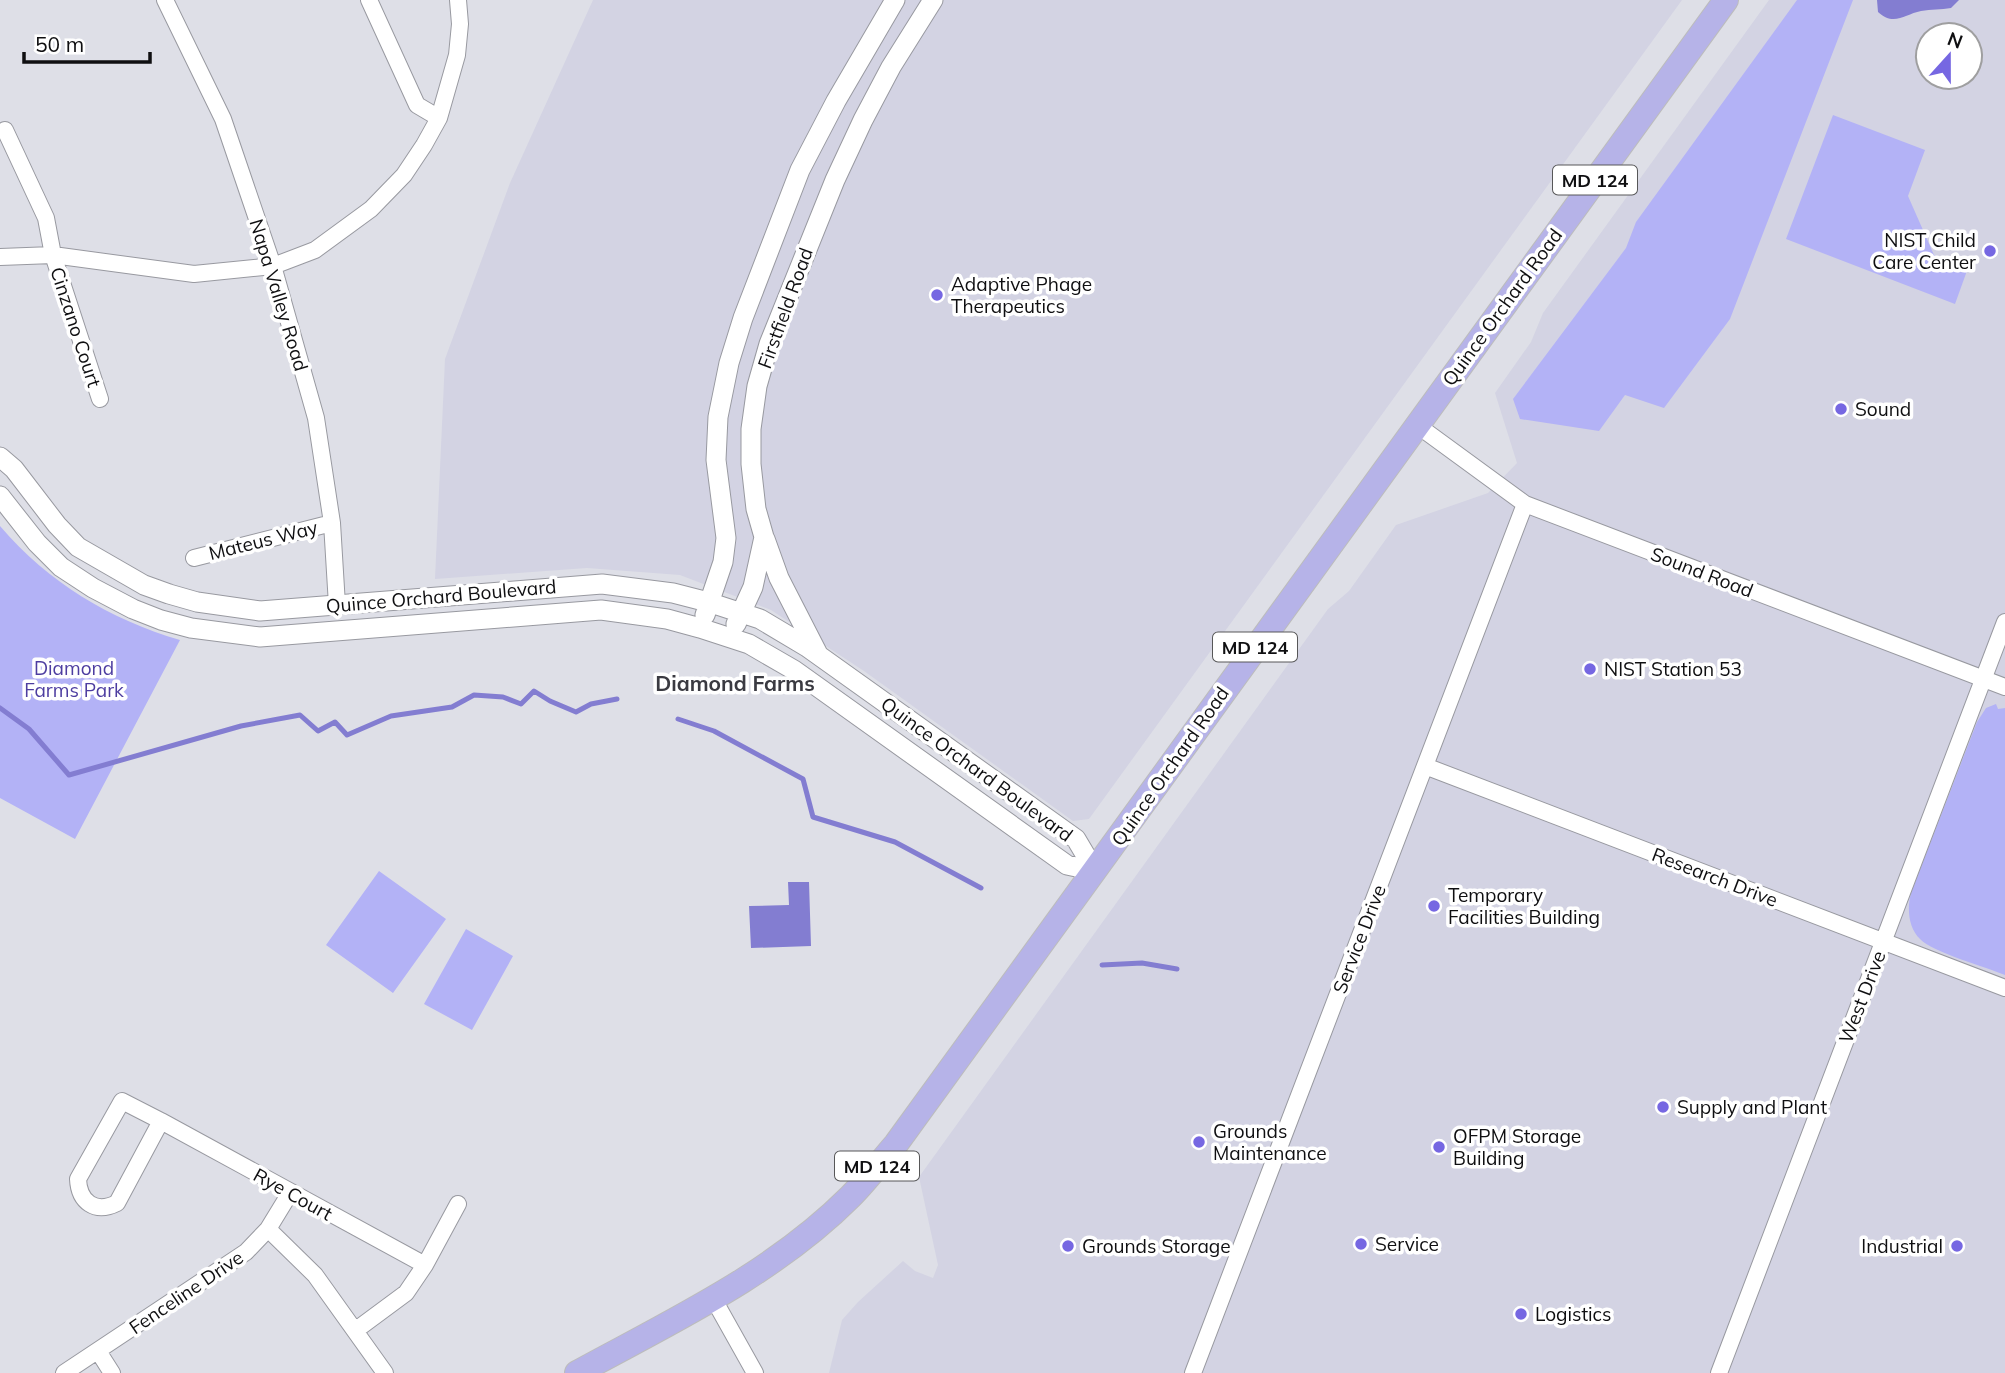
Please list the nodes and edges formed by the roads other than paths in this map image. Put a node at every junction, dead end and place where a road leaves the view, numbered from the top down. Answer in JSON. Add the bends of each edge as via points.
{"nodes":[{"id":1,"x":165,"y":0,"type":"edge"},
{"id":2,"x":369,"y":0,"type":"edge"},
{"id":3,"x":458,"y":0,"type":"edge"},
{"id":4,"x":895,"y":0,"type":"edge"},
{"id":5,"x":933,"y":0,"type":"edge"},
{"id":6,"x":1726,"y":0,"type":"edge"},
{"id":7,"x":439,"y":118,"type":"junction"},
{"id":8,"x":5,"y":130,"type":"dead end"},
{"id":9,"x":53,"y":254,"type":"junction"},
{"id":10,"x":0,"y":257,"type":"edge"},
{"id":11,"x":273,"y":267,"type":"junction"},
{"id":12,"x":100,"y":399,"type":"dead end"},
{"id":13,"x":1417,"y":425,"type":"junction"},
{"id":14,"x":0,"y":457,"type":"edge"},
{"id":15,"x":0,"y":496,"type":"edge"},
{"id":16,"x":1525,"y":505,"type":"junction"},
{"id":17,"x":332,"y":523,"type":"junction"},
{"id":18,"x":764,"y":537,"type":"junction"},
{"id":19,"x":194,"y":558,"type":"dead end"},
{"id":20,"x":709,"y":603,"type":"junction"},
{"id":21,"x":337,"y":605,"type":"junction"},
{"id":22,"x":740,"y":613,"type":"junction"},
{"id":23,"x":2005,"y":622,"type":"edge"},
{"id":24,"x":700,"y":628,"type":"junction"},
{"id":25,"x":732,"y":638,"type":"junction"},
{"id":26,"x":818,"y":655,"type":"junction"},
{"id":27,"x":1983,"y":679,"type":"junction"},
{"id":28,"x":2005,"y":688,"type":"edge"},
{"id":29,"x":1425,"y":766,"type":"junction"},
{"id":30,"x":1095,"y":872,"type":"junction"},
{"id":31,"x":1883,"y":941,"type":"junction"},
{"id":32,"x":2005,"y":988,"type":"edge"},
{"id":33,"x":161,"y":1121,"type":"junction"},
{"id":34,"x":290,"y":1193,"type":"junction"},
{"id":35,"x":458,"y":1204,"type":"dead end"},
{"id":36,"x":268,"y":1229,"type":"junction"},
{"id":37,"x":425,"y":1265,"type":"junction"},
{"id":38,"x":713,"y":1298,"type":"junction"},
{"id":39,"x":356,"y":1330,"type":"junction"},
{"id":40,"x":98,"y":1351,"type":"junction"},
{"id":41,"x":64,"y":1373,"type":"edge"},
{"id":42,"x":112,"y":1373,"type":"edge"},
{"id":43,"x":385,"y":1373,"type":"edge"},
{"id":44,"x":577,"y":1373,"type":"edge"},
{"id":45,"x":755,"y":1373,"type":"edge"},
{"id":46,"x":1193,"y":1373,"type":"edge"},
{"id":47,"x":1719,"y":1373,"type":"edge"}],
"edges":[{"from":1,"to":11,"type":"street","name":"Napa Valley Road","via":[[223,119]]},
{"from":2,"to":7,"type":"street","via":[[417,105]]},
{"from":3,"to":7,"type":"street","via":[[457,55]]},
{"from":4,"to":20,"type":"street","name":"Firstfield Road","via":[[800,170],[729,363],[718,417],[716,460],[726,538]]},
{"from":5,"to":18,"type":"street","name":"Firstfield Road","via":[[863,120],[769,344],[751,429],[756,509]]},
{"from":6,"to":13,"type":"main road","name":"Quince Orchard Road","number":"MD 124"},
{"from":7,"to":11,"type":"street","via":[[404,175],[371,209],[314,250]]},
{"from":8,"to":9,"type":"street","name":"Cinzano Court","via":[[46,218]]},
{"from":9,"to":10,"type":"street"},
{"from":9,"to":11,"type":"street","via":[[194,274]]},
{"from":9,"to":12,"type":"street","name":"Cinzano Court"},
{"from":11,"to":17,"type":"street","name":"Napa Valley Road","via":[[316,418]]},
{"from":13,"to":16,"type":"street","name":"Sound Road"},
{"from":13,"to":30,"type":"main road","name":"Quince Orchard Road","number":"MD 124"},
{"from":14,"to":21,"type":"street","name":"Quince Orchard Boulevard","via":[[78,547],[144,585],[229,608],[260,611]]},
{"from":15,"to":24,"type":"street","name":"Quince Orchard Boulevard","via":[[61,567],[133,609],[191,628],[260,638],[601,611]]},
{"from":16,"to":27,"type":"street","name":"Sound Road"},
{"from":16,"to":29,"type":"street","name":"Service Drive"},
{"from":17,"to":19,"type":"street","name":"Mateus Way"},
{"from":17,"to":21,"type":"street","name":"Napa Valley Road"},
{"from":18,"to":22,"type":"street","name":"Firstfield Road","via":[[753,587]]},
{"from":18,"to":26,"type":"street","via":[[784,590]]},
{"from":20,"to":21,"type":"street","name":"Quince Orchard Boulevard","via":[[673,593],[602,584]]},
{"from":20,"to":22,"type":"street","name":"Quince Orchard Boulevard"},
{"from":20,"to":24,"type":"street","name":"Firstfield Road"},
{"from":22,"to":25,"type":"street","name":"Firstfield Road"},
{"from":22,"to":26,"type":"street","name":"Quince Orchard Boulevard","via":[[760,619]]},
{"from":23,"to":27,"type":"street","name":"West Drive"},
{"from":24,"to":25,"type":"street","name":"Quince Orchard Boulevard"},
{"from":25,"to":30,"type":"street","name":"Quince Orchard Boulevard","via":[[794,670],[1067,865]]},
{"from":26,"to":30,"type":"street","name":"Quince Orchard Boulevard","via":[[1076,839]]},
{"from":27,"to":28,"type":"street","name":"Sound Road"},
{"from":27,"to":31,"type":"street","name":"West Drive"},
{"from":29,"to":31,"type":"street","name":"Research Drive"},
{"from":29,"to":46,"type":"street","name":"Service Drive"},
{"from":30,"to":38,"type":"main road","name":"Quince Orchard Road","number":"MD 124","via":[[896,1144],[851,1196],[767,1265]]},
{"from":31,"to":32,"type":"street","name":"Research Drive"},
{"from":31,"to":47,"type":"street","name":"West Drive"},
{"from":33,"to":33,"type":"street","name":"Rye Court","via":[[122,1101],[78,1179],[84,1199],[94,1207],[117,1203]]},
{"from":33,"to":34,"type":"street","name":"Rye Court"},
{"from":34,"to":36,"type":"street","name":"Fenceline Drive"},
{"from":34,"to":37,"type":"street","name":"Rye Court"},
{"from":35,"to":37,"type":"street"},
{"from":36,"to":39,"type":"street","via":[[315,1275]]},
{"from":36,"to":40,"type":"street","name":"Fenceline Drive","via":[[213,1276]]},
{"from":37,"to":39,"type":"street","via":[[406,1293]]},
{"from":38,"to":44,"type":"main road","name":"Quince Orchard Road","number":"MD 124"},
{"from":38,"to":45,"type":"street"},
{"from":39,"to":43,"type":"street"},
{"from":40,"to":41,"type":"street","name":"Fenceline Drive"},
{"from":40,"to":42,"type":"street"}]}
